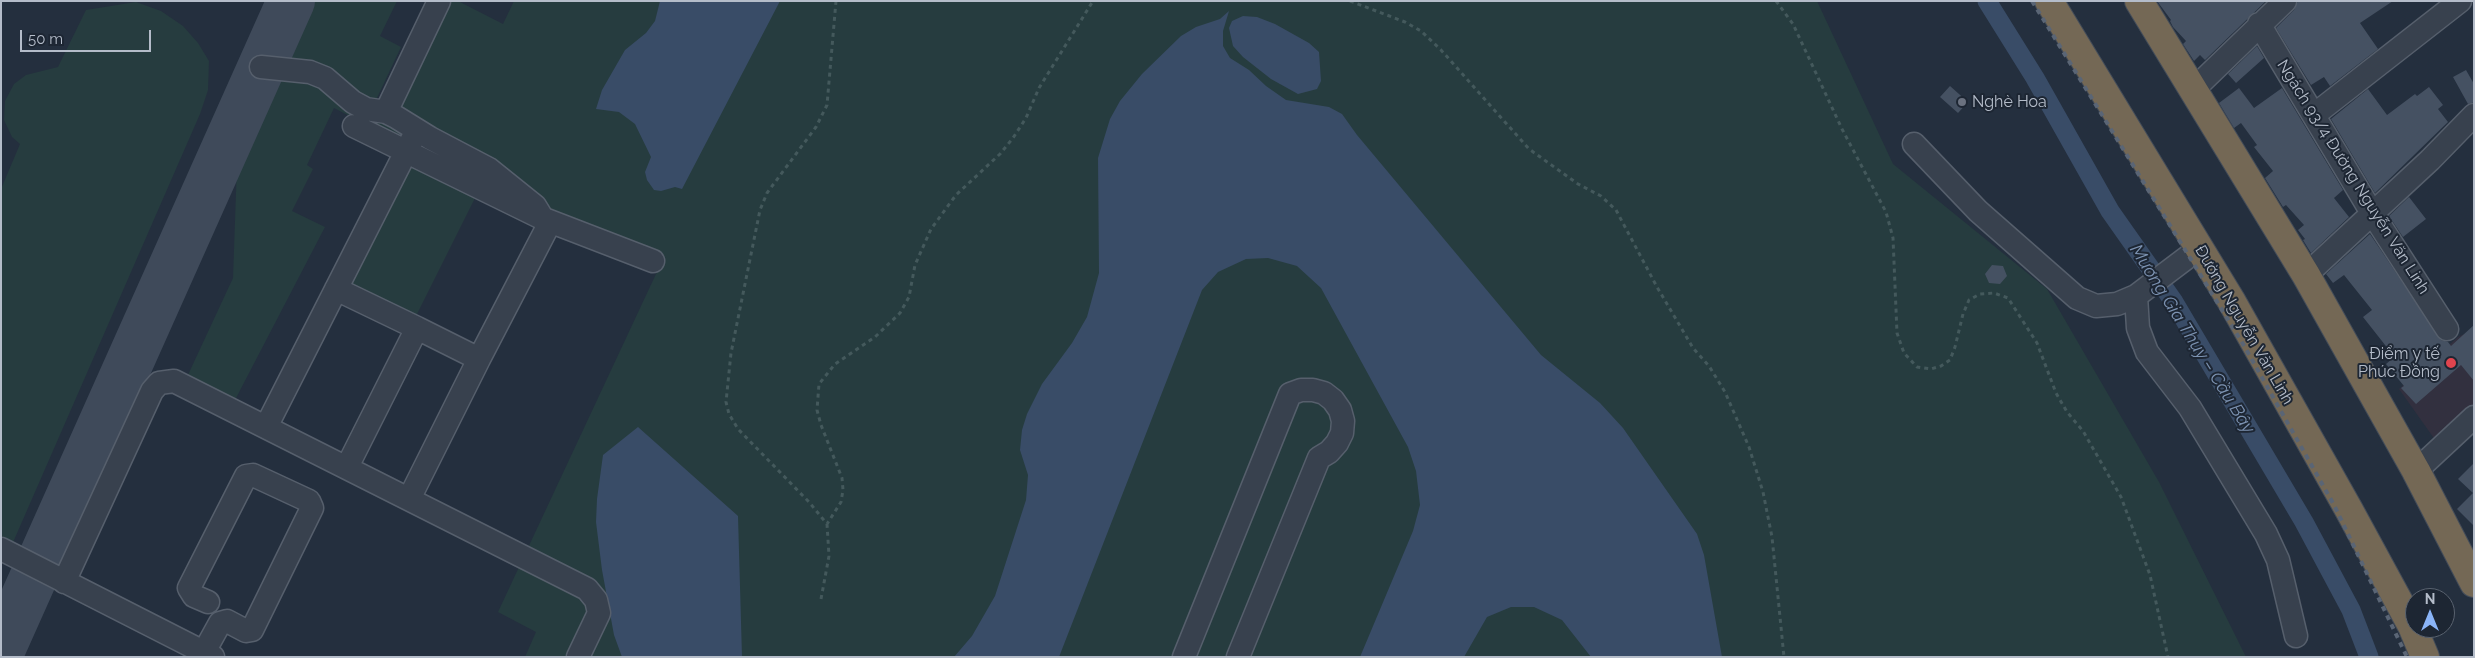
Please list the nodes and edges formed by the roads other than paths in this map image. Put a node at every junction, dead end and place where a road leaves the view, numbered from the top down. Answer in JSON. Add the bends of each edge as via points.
{"nodes":[{"id":1,"x":439,"y":1,"type":"edge"},
{"id":2,"x":2049,"y":1,"type":"edge"},
{"id":3,"x":2140,"y":1,"type":"edge"},
{"id":4,"x":2285,"y":1,"type":"edge"},
{"id":5,"x":2460,"y":1,"type":"edge"},
{"id":6,"x":2259,"y":24,"type":"junction"},
{"id":7,"x":261,"y":67,"type":"dead end"},
{"id":8,"x":2193,"y":90,"type":"junction"},
{"id":9,"x":386,"y":112,"type":"junction"},
{"id":10,"x":2314,"y":115,"type":"junction"},
{"id":11,"x":2474,"y":115,"type":"edge"},
{"id":12,"x":354,"y":126,"type":"dead end"},
{"id":13,"x":417,"y":130,"type":"junction"},
{"id":14,"x":1914,"y":144,"type":"dead end"},
{"id":15,"x":406,"y":152,"type":"junction"},
{"id":16,"x":2372,"y":213,"type":"junction"},
{"id":17,"x":544,"y":219,"type":"junction"},
{"id":18,"x":2200,"y":250,"type":"junction"},
{"id":19,"x":653,"y":260,"type":"dead end"},
{"id":20,"x":2306,"y":275,"type":"junction"},
{"id":21,"x":336,"y":289,"type":"junction"},
{"id":22,"x":2140,"y":292,"type":"junction"},
{"id":23,"x":417,"y":328,"type":"junction"},
{"id":24,"x":2447,"y":329,"type":"dead end"},
{"id":25,"x":479,"y":360,"type":"junction"},
{"id":26,"x":2474,"y":418,"type":"edge"},
{"id":27,"x":266,"y":427,"type":"junction"},
{"id":28,"x":347,"y":467,"type":"junction"},
{"id":29,"x":2416,"y":471,"type":"junction"},
{"id":30,"x":409,"y":499,"type":"junction"},
{"id":31,"x":1,"y":549,"type":"edge"},
{"id":32,"x":64,"y":582,"type":"junction"},
{"id":33,"x":2474,"y":583,"type":"edge"},
{"id":34,"x":208,"y":602,"type":"dead end"},
{"id":35,"x":2296,"y":636,"type":"dead end"},
{"id":36,"x":208,"y":654,"type":"edge"},
{"id":37,"x":578,"y":657,"type":"edge"},
{"id":38,"x":1184,"y":657,"type":"edge"},
{"id":39,"x":1238,"y":657,"type":"edge"},
{"id":40,"x":2425,"y":657,"type":"edge"}],
"edges":[{"from":1,"to":9,"type":"street"},
{"from":2,"to":18,"type":"highway","name":"Đường Nguyễn Văn Linh"},
{"from":3,"to":8,"type":"highway"},
{"from":4,"to":6,"type":"street"},
{"from":5,"to":10,"type":"street"},
{"from":6,"to":8,"type":"street"},
{"from":6,"to":10,"type":"street","name":"Ngách 93/4 Đường Nguyễn Văn Linh"},
{"from":7,"to":9,"type":"street","via":[[310,72],[325,78],[366,109]]},
{"from":8,"to":20,"type":"highway"},
{"from":9,"to":13,"type":"street"},
{"from":10,"to":16,"type":"street","name":"Ngách 93/4 Đường Nguyễn Văn Linh"},
{"from":11,"to":16,"type":"street"},
{"from":12,"to":15,"type":"street"},
{"from":13,"to":15,"type":"street"},
{"from":13,"to":17,"type":"street","via":[[489,169],[535,206]]},
{"from":14,"to":22,"type":"street","via":[[1978,211],[2077,298],[2096,306],[2117,304]]},
{"from":15,"to":17,"type":"street"},
{"from":15,"to":21,"type":"street"},
{"from":16,"to":20,"type":"street"},
{"from":16,"to":24,"type":"street","name":"Ngách 93/4 Đường Nguyễn Văn Linh"},
{"from":17,"to":19,"type":"street"},
{"from":17,"to":25,"type":"street","via":[[546,230]]},
{"from":18,"to":22,"type":"street"},
{"from":18,"to":40,"type":"highway","name":"Đường Nguyễn Văn Linh","via":[[2349,510],[2412,626]]},
{"from":20,"to":29,"type":"highway"},
{"from":21,"to":23,"type":"street"},
{"from":21,"to":27,"type":"street"},
{"from":22,"to":35,"type":"street","via":[[2138,328],[2147,352],[2190,408],[2266,534],[2278,560]]},
{"from":23,"to":25,"type":"street"},
{"from":23,"to":28,"type":"street"},
{"from":25,"to":30,"type":"street"},
{"from":26,"to":29,"type":"street"},
{"from":27,"to":28,"type":"street"},
{"from":27,"to":32,"type":"street","via":[[174,382],[159,383],[152,391]]},
{"from":28,"to":30,"type":"street"},
{"from":29,"to":33,"type":"highway"},
{"from":30,"to":37,"type":"street","via":[[587,589],[596,600],[599,613]]},
{"from":31,"to":32,"type":"street"},
{"from":32,"to":36,"type":"street"},
{"from":34,"to":36,"type":"street","via":[[194,596],[189,588],[246,476],[253,475],[309,501],[312,508],[252,630],[246,631],[226,621],[220,623]]},
{"from":38,"to":39,"type":"street","via":[[1290,394],[1301,390],[1324,393],[1340,410],[1342,433],[1338,443],[1319,458]]}]}
